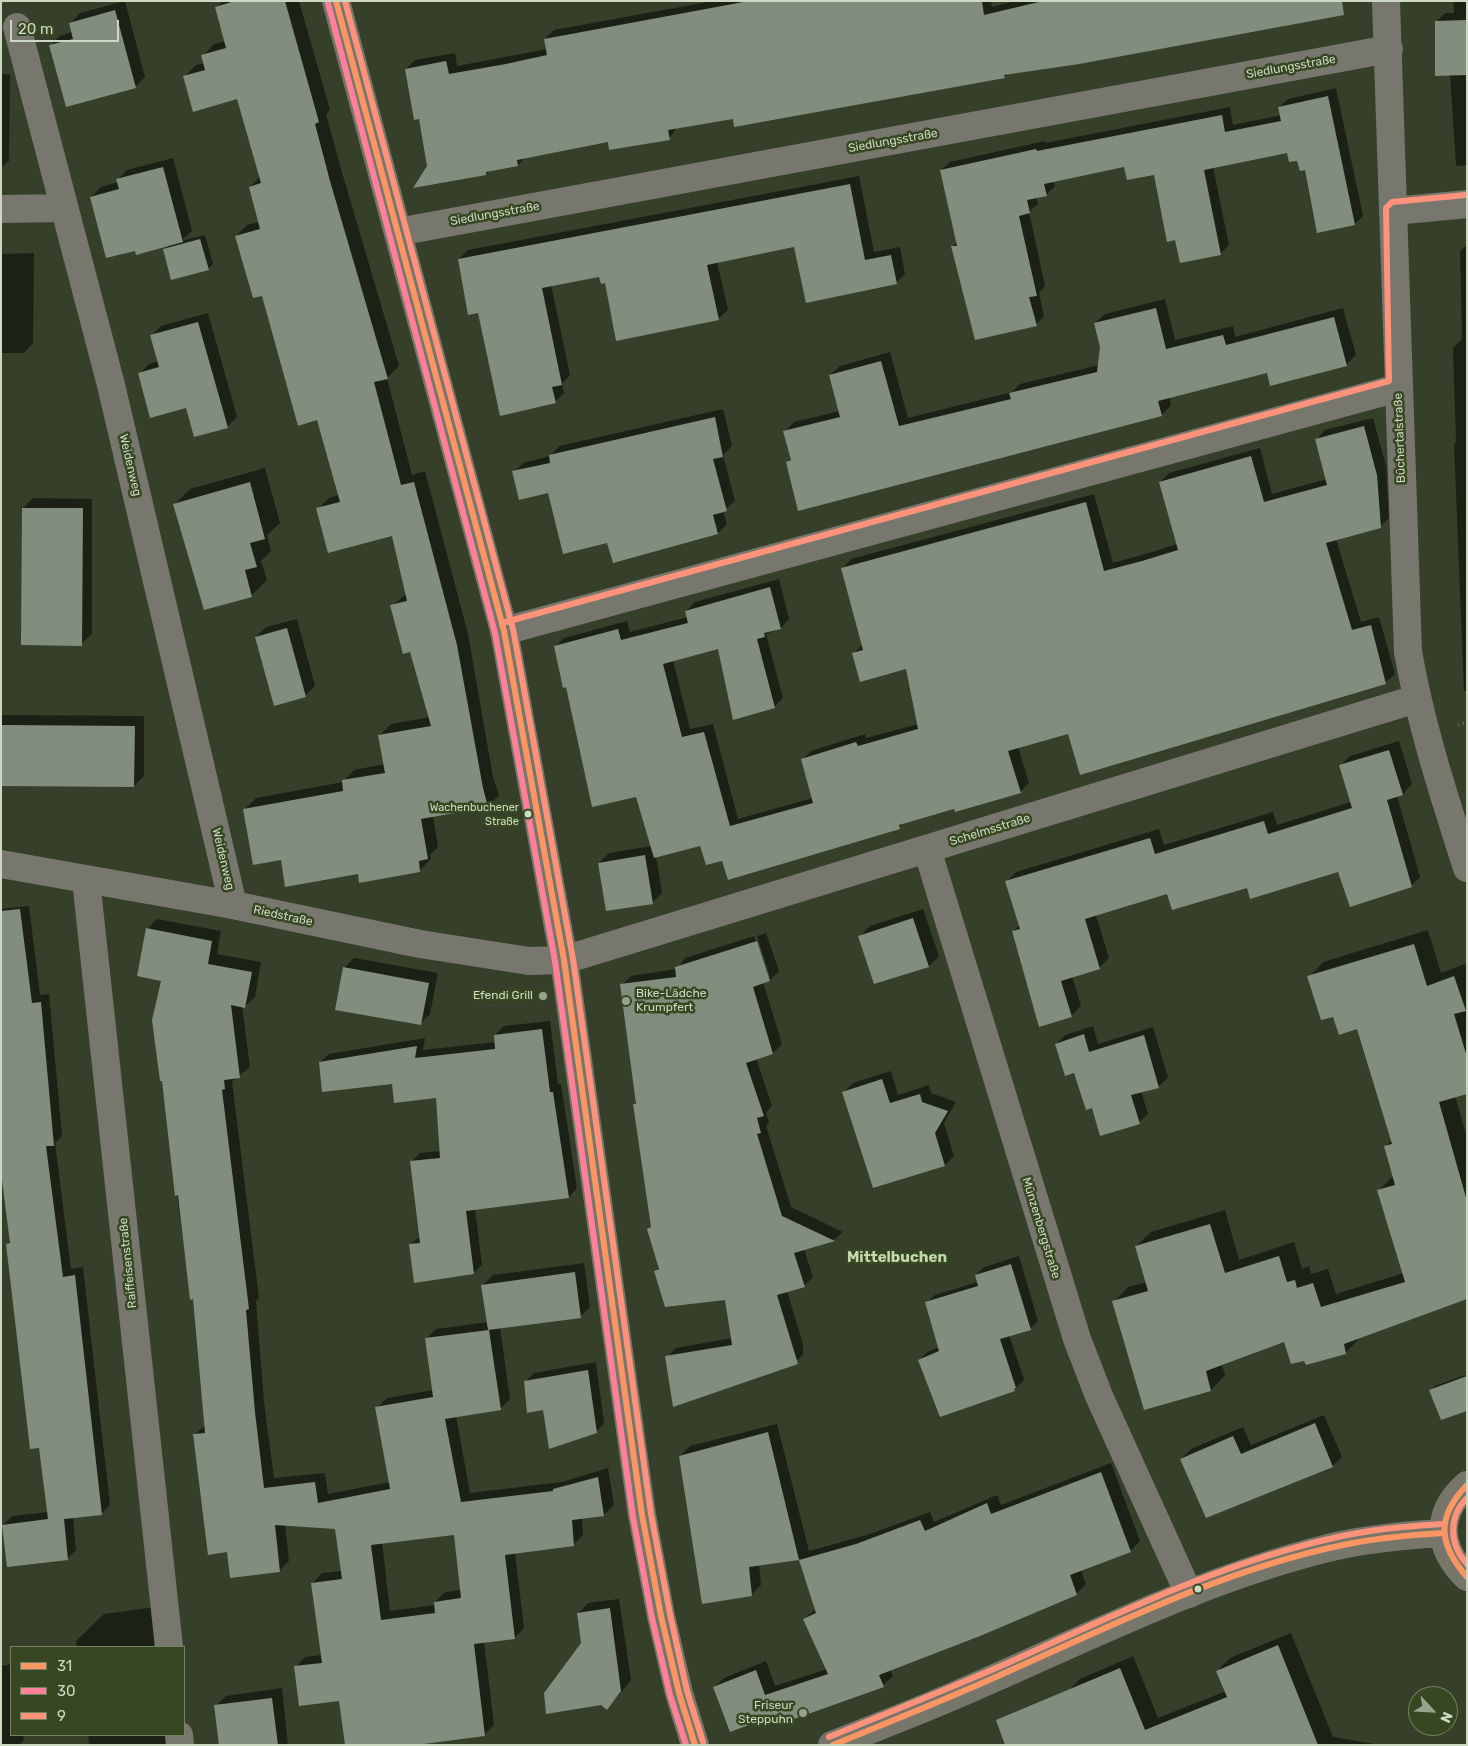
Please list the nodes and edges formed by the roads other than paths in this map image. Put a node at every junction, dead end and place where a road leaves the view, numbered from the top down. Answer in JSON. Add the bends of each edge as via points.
{"nodes":[{"id":1,"x":336,"y":1,"type":"edge"},
{"id":2,"x":1386,"y":1,"type":"edge"},
{"id":3,"x":17,"y":28,"type":"dead end"},
{"id":4,"x":1389,"y":49,"type":"junction"},
{"id":5,"x":1467,"y":204,"type":"edge"},
{"id":6,"x":63,"y":208,"type":"junction"},
{"id":7,"x":1,"y":209,"type":"edge"},
{"id":8,"x":1394,"y":211,"type":"junction"},
{"id":9,"x":398,"y":232,"type":"junction"},
{"id":10,"x":1398,"y":388,"type":"junction"},
{"id":11,"x":504,"y":631,"type":"junction"},
{"id":12,"x":1416,"y":699,"type":"junction"},
{"id":13,"x":927,"y":849,"type":"junction"},
{"id":14,"x":1,"y":864,"type":"edge"},
{"id":15,"x":1467,"y":868,"type":"edge"},
{"id":16,"x":86,"y":880,"type":"junction"},
{"id":17,"x":233,"y":905,"type":"junction"},
{"id":18,"x":564,"y":960,"type":"junction"},
{"id":19,"x":1467,"y":1485,"type":"edge"},
{"id":20,"x":1444,"y":1533,"type":"junction"},
{"id":21,"x":1467,"y":1577,"type":"edge"},
{"id":22,"x":1185,"y":1584,"type":"junction"},
{"id":23,"x":170,"y":1646,"type":"edge"},
{"id":24,"x":695,"y":1745,"type":"edge"},
{"id":25,"x":832,"y":1745,"type":"edge"}],
"edges":[{"from":1,"to":9,"type":"main road"},
{"from":2,"to":4,"type":"street","name":"Büchertalstraße"},
{"from":3,"to":6,"type":"street","name":"Weidenweg"},
{"from":4,"to":8,"type":"street","name":"Büchertalstraße"},
{"from":4,"to":9,"type":"street","name":"Siedlungsstraße"},
{"from":5,"to":8,"type":"street"},
{"from":6,"to":7,"type":"street"},
{"from":6,"to":17,"type":"street","name":"Weidenweg","via":[[111,385]]},
{"from":8,"to":10,"type":"street","name":"Büchertalstraße"},
{"from":9,"to":11,"type":"main road"},
{"from":10,"to":11,"type":"street"},
{"from":10,"to":12,"type":"street","name":"Büchertalstraße","via":[[1408,652]]},
{"from":11,"to":18,"type":"main road"},
{"from":12,"to":13,"type":"street","name":"Schelmsstraße"},
{"from":12,"to":15,"type":"street","name":"Büchertalstraße"},
{"from":13,"to":18,"type":"street","name":"Schelmsstraße"},
{"from":13,"to":22,"type":"street","name":"Münzenbergstraße","via":[[1077,1339],[1099,1396]]},
{"from":14,"to":16,"type":"street","name":"Riedstraße"},
{"from":16,"to":17,"type":"street","name":"Riedstraße"},
{"from":16,"to":23,"type":"street","name":"Raiffeisenstraße"},
{"from":17,"to":18,"type":"street","name":"Riedstraße","via":[[420,944],[529,961]]},
{"from":18,"to":24,"type":"main road","via":[[642,1516],[673,1667]]},
{"from":19,"to":20,"type":"main road","via":[[1456,1494],[1447,1510]]},
{"from":20,"to":21,"type":"main road","via":[[1453,1563]]},
{"from":20,"to":22,"type":"main road","via":[[1399,1536],[1329,1548]]},
{"from":22,"to":25,"type":"main road","via":[[958,1694]]}]}
